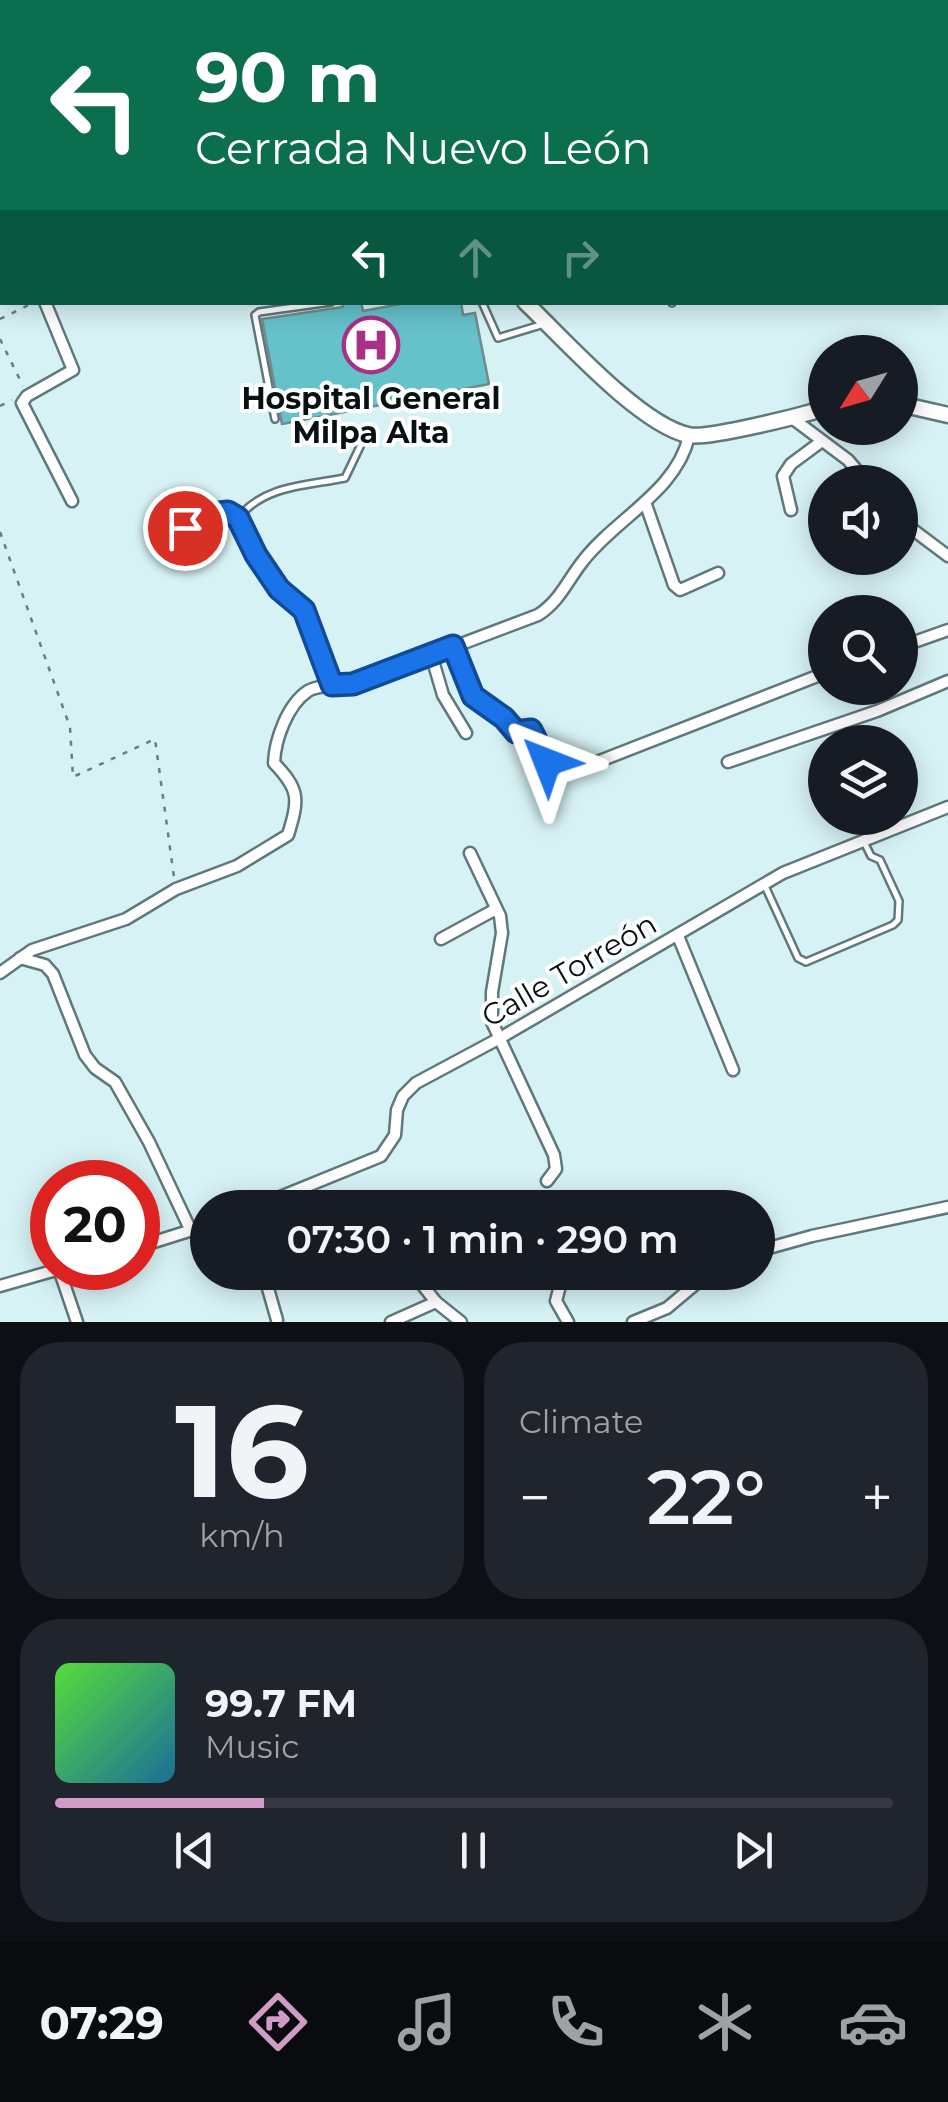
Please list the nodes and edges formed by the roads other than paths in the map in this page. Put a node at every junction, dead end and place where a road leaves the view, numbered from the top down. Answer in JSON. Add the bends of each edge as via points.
{"nodes":[{"id":1,"x":46,"y":305,"type":"edge"},
{"id":2,"x":309,"y":305,"type":"edge"},
{"id":3,"x":483,"y":305,"type":"edge"},
{"id":4,"x":528,"y":305,"type":"edge"},
{"id":5,"x":547,"y":323,"type":"junction"},
{"id":6,"x":918,"y":408,"type":"edge"},
{"id":7,"x":808,"y":413,"type":"edge"},
{"id":8,"x":948,"y":415,"type":"edge"},
{"id":9,"x":792,"y":418,"type":"junction"},
{"id":10,"x":275,"y":419,"type":"dead end"},
{"id":11,"x":808,"y":430,"type":"edge"},
{"id":12,"x":368,"y":432,"type":"dead end"},
{"id":13,"x":690,"y":436,"type":"junction"},
{"id":14,"x":817,"y":445,"type":"edge"},
{"id":15,"x":827,"y":445,"type":"edge"},
{"id":16,"x":853,"y":465,"type":"edge"},
{"id":17,"x":72,"y":501,"type":"dead end"},
{"id":18,"x":645,"y":502,"type":"junction"},
{"id":19,"x":790,"y":510,"type":"dead end"},
{"id":20,"x":238,"y":518,"type":"junction"},
{"id":21,"x":918,"y":534,"type":"edge"},
{"id":22,"x":159,"y":542,"type":"dead end"},
{"id":23,"x":948,"y":556,"type":"edge"},
{"id":24,"x":718,"y":573,"type":"dead end"},
{"id":25,"x":948,"y":630,"type":"edge"},
{"id":26,"x":918,"y":640,"type":"edge"},
{"id":27,"x":453,"y":646,"type":"junction"},
{"id":28,"x":431,"y":654,"type":"junction"},
{"id":29,"x":808,"y":681,"type":"edge"},
{"id":30,"x":948,"y":681,"type":"edge"},
{"id":31,"x":332,"y":685,"type":"junction"},
{"id":32,"x":466,"y":733,"type":"dead end"},
{"id":33,"x":728,"y":762,"type":"dead end"},
{"id":34,"x":592,"y":764,"type":"dead end"},
{"id":35,"x":558,"y":789,"type":"dead end"},
{"id":36,"x":948,"y":807,"type":"edge"},
{"id":37,"x":863,"y":839,"type":"junction"},
{"id":38,"x":470,"y":853,"type":"dead end"},
{"id":39,"x":763,"y":884,"type":"junction"},
{"id":40,"x":496,"y":909,"type":"junction"},
{"id":41,"x":678,"y":936,"type":"junction"},
{"id":42,"x":441,"y":939,"type":"dead end"},
{"id":43,"x":20,"y":958,"type":"junction"},
{"id":44,"x":0,"y":973,"type":"edge"},
{"id":45,"x":500,"y":1038,"type":"junction"},
{"id":46,"x":732,"y":1070,"type":"dead end"},
{"id":47,"x":548,"y":1180,"type":"dead end"},
{"id":48,"x":297,"y":1190,"type":"edge"},
{"id":49,"x":948,"y":1208,"type":"edge"},
{"id":50,"x":190,"y":1230,"type":"edge"},
{"id":51,"x":190,"y":1232,"type":"edge"},
{"id":52,"x":160,"y":1241,"type":"edge"},
{"id":53,"x":775,"y":1246,"type":"edge"},
{"id":54,"x":30,"y":1277,"type":"edge"},
{"id":55,"x":0,"y":1286,"type":"edge"},
{"id":56,"x":68,"y":1290,"type":"edge"},
{"id":57,"x":268,"y":1290,"type":"edge"},
{"id":58,"x":426,"y":1290,"type":"edge"},
{"id":59,"x":559,"y":1290,"type":"edge"},
{"id":60,"x":688,"y":1290,"type":"edge"},
{"id":61,"x":436,"y":1302,"type":"junction"},
{"id":62,"x":667,"y":1308,"type":"junction"},
{"id":63,"x":277,"y":1320,"type":"edge"},
{"id":64,"x":77,"y":1322,"type":"edge"},
{"id":65,"x":391,"y":1322,"type":"edge"},
{"id":66,"x":461,"y":1322,"type":"edge"},
{"id":67,"x":568,"y":1322,"type":"edge"},
{"id":68,"x":633,"y":1322,"type":"edge"},
{"id":69,"x":673,"y":1322,"type":"edge"}],
"edges":[{"from":1,"to":17,"type":"street","via":[[72,370],[22,403]]},
{"from":2,"to":10,"type":"lane","via":[[256,315]]},
{"from":3,"to":5,"type":"lane","via":[[498,338]]},
{"from":4,"to":5,"type":"main road"},
{"from":5,"to":13,"type":"main road","via":[[614,388],[655,420]]},
{"from":6,"to":8,"type":"main road"},
{"from":7,"to":9,"type":"main road"},
{"from":9,"to":11,"type":"street"},
{"from":9,"to":13,"type":"main road"},
{"from":12,"to":20,"type":"lane","via":[[345,478],[273,492],[252,500]]},
{"from":13,"to":18,"type":"street"},
{"from":14,"to":19,"type":"street","via":[[783,476]]},
{"from":15,"to":16,"type":"street"},
{"from":18,"to":24,"type":"street","via":[[674,585],[687,589]]},
{"from":18,"to":27,"type":"street","via":[[583,560],[554,604]]},
{"from":20,"to":22,"type":"street","via":[[211,514]]},
{"from":20,"to":31,"type":"street","via":[[279,589],[304,610]]},
{"from":21,"to":23,"type":"street"},
{"from":25,"to":26,"type":"street"},
{"from":27,"to":28,"type":"street"},
{"from":27,"to":35,"type":"lane","via":[[476,699],[516,732],[536,734]]},
{"from":28,"to":31,"type":"street","via":[[353,684]]},
{"from":28,"to":32,"type":"street","via":[[443,695]]},
{"from":29,"to":34,"type":"street"},
{"from":30,"to":33,"type":"street"},
{"from":31,"to":43,"type":"street","via":[[309,690],[274,746],[274,763],[293,782],[296,810],[288,834],[126,919]]},
{"from":36,"to":37,"type":"street","name":"Calle Torreón"},
{"from":37,"to":39,"type":"street","name":"Calle Torreón"},
{"from":37,"to":39,"type":"lane","via":[[899,901],[893,925],[806,962],[798,958]]},
{"from":38,"to":40,"type":"street"},
{"from":39,"to":41,"type":"street","name":"Calle Torreón"},
{"from":40,"to":42,"type":"street"},
{"from":40,"to":45,"type":"street","via":[[502,934],[492,1022]]},
{"from":41,"to":45,"type":"street","name":"Calle Torreón"},
{"from":41,"to":46,"type":"street"},
{"from":43,"to":44,"type":"street"},
{"from":43,"to":50,"type":"street","via":[[53,974],[86,1055],[115,1082]]},
{"from":45,"to":47,"type":"street","via":[[554,1155],[556,1169]]},
{"from":45,"to":48,"type":"street","name":"Calle Torreón","via":[[416,1082],[396,1110],[394,1135],[381,1156]]},
{"from":49,"to":53,"type":"street"},
{"from":51,"to":52,"type":"street"},
{"from":54,"to":55,"type":"street"},
{"from":56,"to":64,"type":"street"},
{"from":57,"to":63,"type":"street"},
{"from":58,"to":61,"type":"street"},
{"from":59,"to":67,"type":"street","via":[[556,1301]]},
{"from":60,"to":62,"type":"street"},
{"from":61,"to":65,"type":"street"},
{"from":61,"to":66,"type":"street"},
{"from":62,"to":68,"type":"street"},
{"from":62,"to":69,"type":"street"}]}
